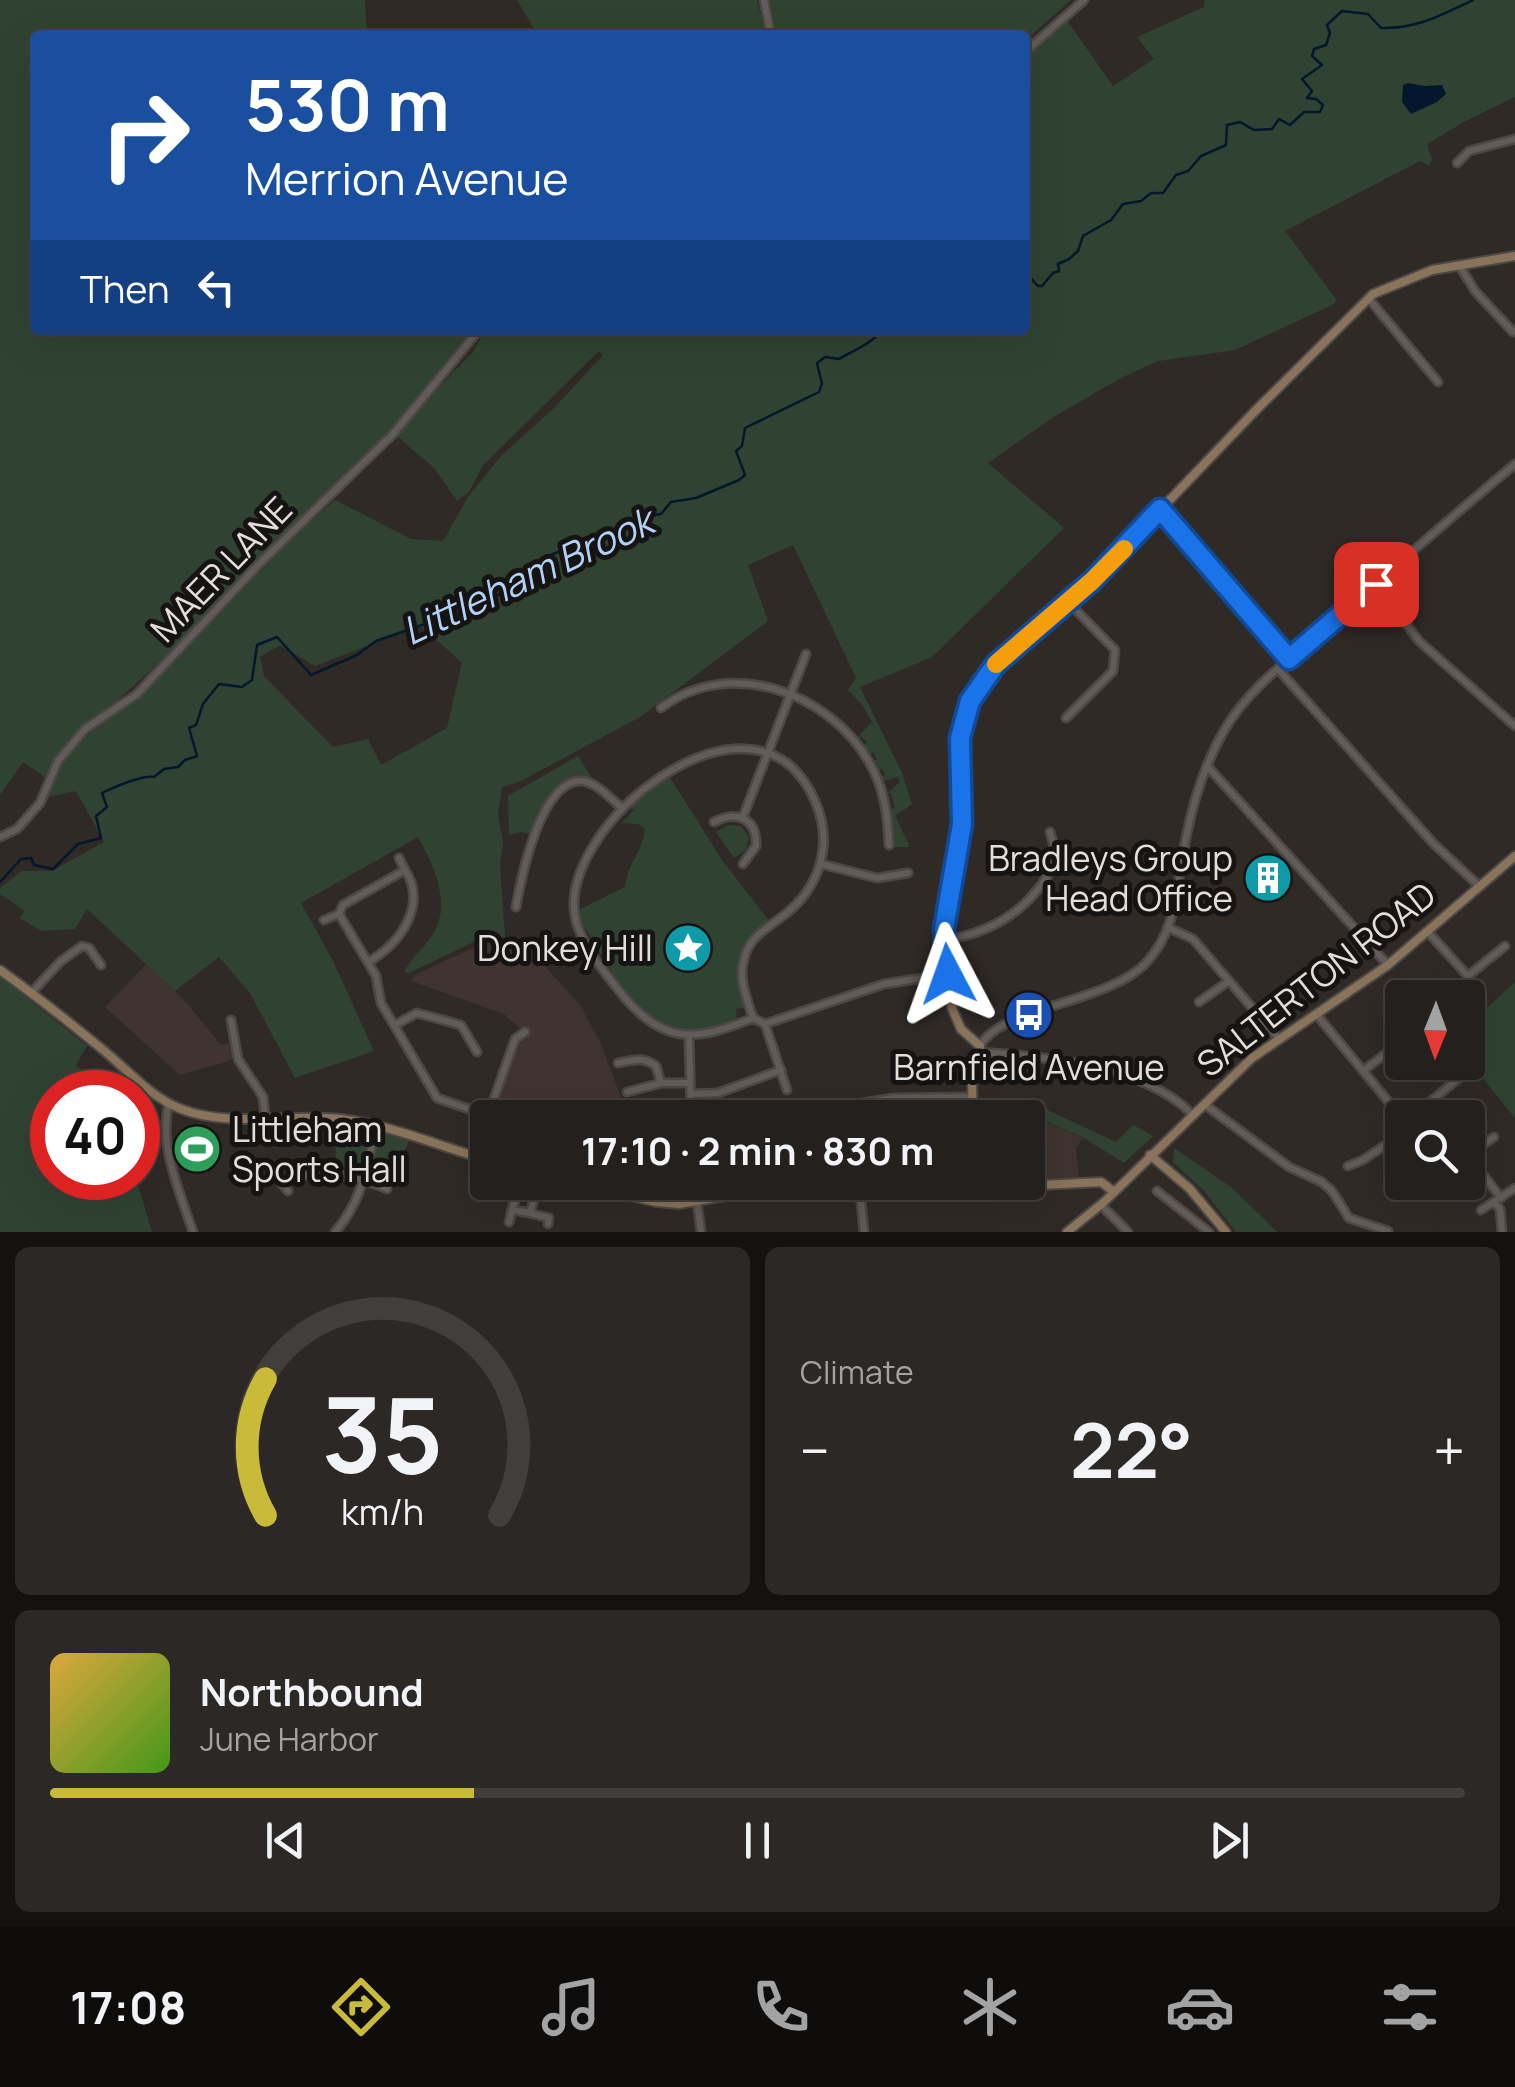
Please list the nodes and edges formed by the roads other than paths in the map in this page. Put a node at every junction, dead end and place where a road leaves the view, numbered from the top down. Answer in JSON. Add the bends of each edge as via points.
{"nodes":[{"id":1,"x":764,"y":0,"type":"edge"},
{"id":2,"x":1084,"y":0,"type":"edge"},
{"id":3,"x":770,"y":30,"type":"edge"},
{"id":4,"x":1030,"y":48,"type":"edge"},
{"id":5,"x":1515,"y":139,"type":"edge"},
{"id":6,"x":1457,"y":163,"type":"dead end"},
{"id":7,"x":1515,"y":256,"type":"edge"},
{"id":8,"x":1458,"y":264,"type":"junction"},
{"id":9,"x":1369,"y":298,"type":"junction"},
{"id":10,"x":1515,"y":331,"type":"edge"},
{"id":11,"x":475,"y":335,"type":"edge"},
{"id":12,"x":1438,"y":382,"type":"dead end"},
{"id":13,"x":1515,"y":464,"type":"edge"},
{"id":14,"x":1160,"y":509,"type":"junction"},
{"id":15,"x":1376,"y":584,"type":"junction"},
{"id":16,"x":1068,"y":602,"type":"junction"},
{"id":17,"x":806,"y":654,"type":"dead end"},
{"id":18,"x":1289,"y":659,"type":"junction"},
{"id":19,"x":1278,"y":670,"type":"junction"},
{"id":20,"x":790,"y":694,"type":"junction"},
{"id":21,"x":661,"y":708,"type":"dead end"},
{"id":22,"x":1066,"y":718,"type":"dead end"},
{"id":23,"x":1515,"y":726,"type":"edge"},
{"id":24,"x":767,"y":755,"type":"junction"},
{"id":25,"x":1208,"y":767,"type":"junction"},
{"id":26,"x":622,"y":808,"type":"junction"},
{"id":27,"x":743,"y":816,"type":"junction"},
{"id":28,"x":714,"y":822,"type":"dead end"},
{"id":29,"x":1050,"y":832,"type":"dead end"},
{"id":30,"x":0,"y":837,"type":"edge"},
{"id":31,"x":889,"y":844,"type":"dead end"},
{"id":32,"x":1515,"y":856,"type":"edge"},
{"id":33,"x":399,"y":858,"type":"dead end"},
{"id":34,"x":743,"y":864,"type":"dead end"},
{"id":35,"x":821,"y":864,"type":"junction"},
{"id":36,"x":405,"y":870,"type":"junction"},
{"id":37,"x":908,"y":873,"type":"dead end"},
{"id":38,"x":1479,"y":886,"type":"junction"},
{"id":39,"x":516,"y":907,"type":"dead end"},
{"id":40,"x":340,"y":914,"type":"junction"},
{"id":41,"x":324,"y":920,"type":"dead end"},
{"id":42,"x":1169,"y":928,"type":"junction"},
{"id":43,"x":1427,"y":932,"type":"junction"},
{"id":44,"x":945,"y":940,"type":"junction"},
{"id":45,"x":1505,"y":946,"type":"dead end"},
{"id":46,"x":368,"y":962,"type":"junction"},
{"id":47,"x":102,"y":965,"type":"dead end"},
{"id":48,"x":1388,"y":966,"type":"junction"},
{"id":49,"x":0,"y":970,"type":"edge"},
{"id":50,"x":948,"y":974,"type":"junction"},
{"id":51,"x":1229,"y":981,"type":"junction"},
{"id":52,"x":32,"y":992,"type":"junction"},
{"id":53,"x":1200,"y":1002,"type":"dead end"},
{"id":54,"x":1316,"y":1014,"type":"junction"},
{"id":55,"x":753,"y":1018,"type":"junction"},
{"id":56,"x":231,"y":1020,"type":"dead end"},
{"id":57,"x":765,"y":1024,"type":"junction"},
{"id":58,"x":395,"y":1025,"type":"junction"},
{"id":59,"x":525,"y":1032,"type":"dead end"},
{"id":60,"x":689,"y":1036,"type":"junction"},
{"id":61,"x":1279,"y":1039,"type":"junction"},
{"id":62,"x":979,"y":1049,"type":"junction"},
{"id":63,"x":477,"y":1052,"type":"dead end"},
{"id":64,"x":1385,"y":1055,"type":"edge"},
{"id":65,"x":618,"y":1064,"type":"dead end"},
{"id":66,"x":780,"y":1070,"type":"junction"},
{"id":67,"x":1363,"y":1072,"type":"junction"},
{"id":68,"x":1456,"y":1080,"type":"edge"},
{"id":69,"x":690,"y":1083,"type":"junction"},
{"id":70,"x":661,"y":1084,"type":"junction"},
{"id":71,"x":787,"y":1090,"type":"dead end"},
{"id":72,"x":627,"y":1092,"type":"dead end"},
{"id":73,"x":691,"y":1094,"type":"junction"},
{"id":74,"x":972,"y":1098,"type":"joint"},
{"id":75,"x":494,"y":1100,"type":"edge"},
{"id":76,"x":691,"y":1100,"type":"edge"},
{"id":77,"x":882,"y":1100,"type":"edge"},
{"id":78,"x":1389,"y":1100,"type":"edge"},
{"id":79,"x":1431,"y":1100,"type":"edge"},
{"id":80,"x":1203,"y":1103,"type":"junction"},
{"id":81,"x":169,"y":1104,"type":"junction"},
{"id":82,"x":470,"y":1110,"type":"edge"},
{"id":83,"x":1192,"y":1114,"type":"junction"},
{"id":84,"x":266,"y":1116,"type":"junction"},
{"id":85,"x":377,"y":1125,"type":"junction"},
{"id":86,"x":1494,"y":1137,"type":"dead end"},
{"id":87,"x":1485,"y":1143,"type":"edge"},
{"id":88,"x":1385,"y":1145,"type":"edge"},
{"id":89,"x":470,"y":1155,"type":"edge"},
{"id":90,"x":1150,"y":1155,"type":"junction"},
{"id":91,"x":1348,"y":1166,"type":"dead end"},
{"id":92,"x":364,"y":1179,"type":"junction"},
{"id":93,"x":1485,"y":1181,"type":"edge"},
{"id":94,"x":282,"y":1184,"type":"dead end"},
{"id":95,"x":1045,"y":1185,"type":"edge"},
{"id":96,"x":1515,"y":1188,"type":"edge"},
{"id":97,"x":387,"y":1189,"type":"dead end"},
{"id":98,"x":1157,"y":1191,"type":"dead end"},
{"id":99,"x":1114,"y":1192,"type":"junction"},
{"id":100,"x":1196,"y":1195,"type":"junction"},
{"id":101,"x":514,"y":1200,"type":"dead end"},
{"id":102,"x":534,"y":1200,"type":"edge"},
{"id":103,"x":648,"y":1200,"type":"edge"},
{"id":104,"x":703,"y":1200,"type":"edge"},
{"id":105,"x":861,"y":1200,"type":"edge"},
{"id":106,"x":1497,"y":1200,"type":"junction"},
{"id":107,"x":697,"y":1201,"type":"junction"},
{"id":108,"x":1101,"y":1205,"type":"junction"},
{"id":109,"x":512,"y":1210,"type":"junction"},
{"id":110,"x":1184,"y":1210,"type":"junction"},
{"id":111,"x":1482,"y":1210,"type":"dead end"},
{"id":112,"x":530,"y":1212,"type":"junction"},
{"id":113,"x":509,"y":1222,"type":"dead end"},
{"id":114,"x":548,"y":1224,"type":"dead end"},
{"id":115,"x":1388,"y":1230,"type":"edge"},
{"id":116,"x":193,"y":1232,"type":"edge"},
{"id":117,"x":335,"y":1232,"type":"edge"},
{"id":118,"x":701,"y":1232,"type":"edge"},
{"id":119,"x":864,"y":1232,"type":"edge"},
{"id":120,"x":1067,"y":1232,"type":"edge"},
{"id":121,"x":1128,"y":1232,"type":"edge"},
{"id":122,"x":1209,"y":1232,"type":"edge"},
{"id":123,"x":1226,"y":1232,"type":"edge"},
{"id":124,"x":1502,"y":1232,"type":"edge"}],
"edges":[{"from":1,"to":3,"type":"street"},
{"from":2,"to":4,"type":"street"},
{"from":5,"to":6,"type":"street","via":[[1469,151]]},
{"from":7,"to":8,"type":"street"},
{"from":8,"to":9,"type":"street","via":[[1415,275]]},
{"from":8,"to":10,"type":"street"},
{"from":9,"to":12,"type":"street"},
{"from":9,"to":14,"type":"street"},
{"from":11,"to":30,"type":"street","name":"MAER LANE","via":[[393,434],[137,694],[85,728],[58,762],[40,803]]},
{"from":13,"to":15,"type":"street"},
{"from":14,"to":16,"type":"street"},
{"from":14,"to":18,"type":"street"},
{"from":15,"to":18,"type":"street"},
{"from":15,"to":23,"type":"street","via":[[1418,640]]},
{"from":16,"to":22,"type":"street","via":[[1114,650],[1114,672]]},
{"from":16,"to":44,"type":"street","via":[[996,664],[970,701],[960,738],[962,824]]},
{"from":17,"to":20,"type":"street"},
{"from":18,"to":19,"type":"street"},
{"from":19,"to":25,"type":"street","via":[[1236,712]]},
{"from":19,"to":38,"type":"street"},
{"from":20,"to":21,"type":"street","via":[[716,684],[686,691]]},
{"from":20,"to":24,"type":"street"},
{"from":20,"to":31,"type":"street","via":[[826,714],[868,759],[884,800]]},
{"from":24,"to":26,"type":"street","via":[[726,749],[690,760]]},
{"from":24,"to":27,"type":"street"},
{"from":24,"to":35,"type":"street","via":[[811,793],[823,828]]},
{"from":25,"to":42,"type":"street","via":[[1188,828]]},
{"from":25,"to":48,"type":"street"},
{"from":26,"to":39,"type":"street","via":[[592,784],[574,782],[560,792],[532,839]]},
{"from":26,"to":60,"type":"street","via":[[584,868],[576,922],[638,1014],[660,1029]]},
{"from":27,"to":28,"type":"street"},
{"from":27,"to":34,"type":"street","via":[[757,841]]},
{"from":29,"to":44,"type":"street","via":[[1057,858],[1037,892],[1000,923]]},
{"from":32,"to":38,"type":"street","name":"SALTERTON ROAD"},
{"from":33,"to":36,"type":"street"},
{"from":35,"to":37,"type":"street","via":[[877,878]]},
{"from":35,"to":55,"type":"street","via":[[804,897],[755,937],[744,956],[742,982]]},
{"from":36,"to":40,"type":"street"},
{"from":36,"to":46,"type":"street","via":[[414,892],[412,914]]},
{"from":38,"to":43,"type":"street","name":"SALTERTON ROAD"},
{"from":40,"to":41,"type":"street"},
{"from":40,"to":46,"type":"street"},
{"from":42,"to":51,"type":"street","via":[[1194,939]]},
{"from":42,"to":62,"type":"street","via":[[1158,950],[1120,983],[996,1028]]},
{"from":43,"to":45,"type":"street","via":[[1468,976]]},
{"from":43,"to":48,"type":"street","name":"SALTERTON ROAD"},
{"from":44,"to":50,"type":"street"},
{"from":46,"to":58,"type":"street","via":[[377,996]]},
{"from":47,"to":52,"type":"street","via":[[82,946]]},
{"from":48,"to":54,"type":"street","name":"SALTERTON ROAD"},
{"from":49,"to":52,"type":"street"},
{"from":50,"to":57,"type":"street","via":[[884,984]]},
{"from":50,"to":62,"type":"street","via":[[956,1020]]},
{"from":51,"to":53,"type":"street"},
{"from":51,"to":61,"type":"street"},
{"from":52,"to":81,"type":"street"},
{"from":54,"to":61,"type":"street","name":"SALTERTON ROAD"},
{"from":54,"to":67,"type":"street"},
{"from":55,"to":57,"type":"street"},
{"from":55,"to":60,"type":"street"},
{"from":56,"to":84,"type":"street","via":[[238,1059],[263,1097]]},
{"from":57,"to":66,"type":"street"},
{"from":58,"to":63,"type":"street","via":[[416,1013],[461,1026]]},
{"from":58,"to":82,"type":"street","via":[[437,1098]]},
{"from":59,"to":75,"type":"street","via":[[516,1039]]},
{"from":60,"to":69,"type":"street"},
{"from":61,"to":80,"type":"street","name":"SALTERTON ROAD"},
{"from":62,"to":74,"type":"street"},
{"from":62,"to":83,"type":"street","via":[[1111,1072],[1174,1099]]},
{"from":64,"to":67,"type":"street"},
{"from":65,"to":70,"type":"street","via":[[650,1062]]},
{"from":66,"to":71,"type":"street"},
{"from":66,"to":73,"type":"street","via":[[718,1093]]},
{"from":67,"to":78,"type":"street"},
{"from":68,"to":79,"type":"street"},
{"from":69,"to":70,"type":"street"},
{"from":69,"to":73,"type":"street"},
{"from":70,"to":72,"type":"street"},
{"from":73,"to":76,"type":"street"},
{"from":74,"to":77,"type":"street"},
{"from":80,"to":83,"type":"street","name":"SALTERTON ROAD"},
{"from":80,"to":115,"type":"street","via":[[1289,1168],[1322,1182],[1349,1218]]},
{"from":81,"to":84,"type":"street","via":[[208,1115]]},
{"from":81,"to":116,"type":"street","via":[[169,1156]]},
{"from":83,"to":90,"type":"street","name":"SALTERTON ROAD"},
{"from":84,"to":85,"type":"street"},
{"from":85,"to":89,"type":"street"},
{"from":85,"to":92,"type":"street"},
{"from":86,"to":87,"type":"street"},
{"from":88,"to":91,"type":"street"},
{"from":90,"to":99,"type":"street","name":"SALTERTON ROAD"},
{"from":90,"to":100,"type":"street"},
{"from":92,"to":94,"type":"street","via":[[316,1172]]},
{"from":92,"to":97,"type":"street"},
{"from":92,"to":117,"type":"street"},
{"from":93,"to":106,"type":"street"},
{"from":95,"to":99,"type":"street","via":[[1101,1182]]},
{"from":96,"to":106,"type":"street"},
{"from":98,"to":110,"type":"street"},
{"from":99,"to":108,"type":"street","name":"SALTERTON ROAD"},
{"from":100,"to":110,"type":"street"},
{"from":100,"to":123,"type":"street"},
{"from":101,"to":109,"type":"street"},
{"from":102,"to":112,"type":"street"},
{"from":103,"to":107,"type":"street"},
{"from":104,"to":107,"type":"street"},
{"from":105,"to":119,"type":"street"},
{"from":106,"to":111,"type":"street"},
{"from":106,"to":124,"type":"street"},
{"from":107,"to":118,"type":"street"},
{"from":108,"to":120,"type":"street","name":"SALTERTON ROAD"},
{"from":108,"to":121,"type":"street"},
{"from":109,"to":112,"type":"street"},
{"from":109,"to":113,"type":"street"},
{"from":110,"to":122,"type":"street"},
{"from":112,"to":114,"type":"street","via":[[549,1218]]}]}
